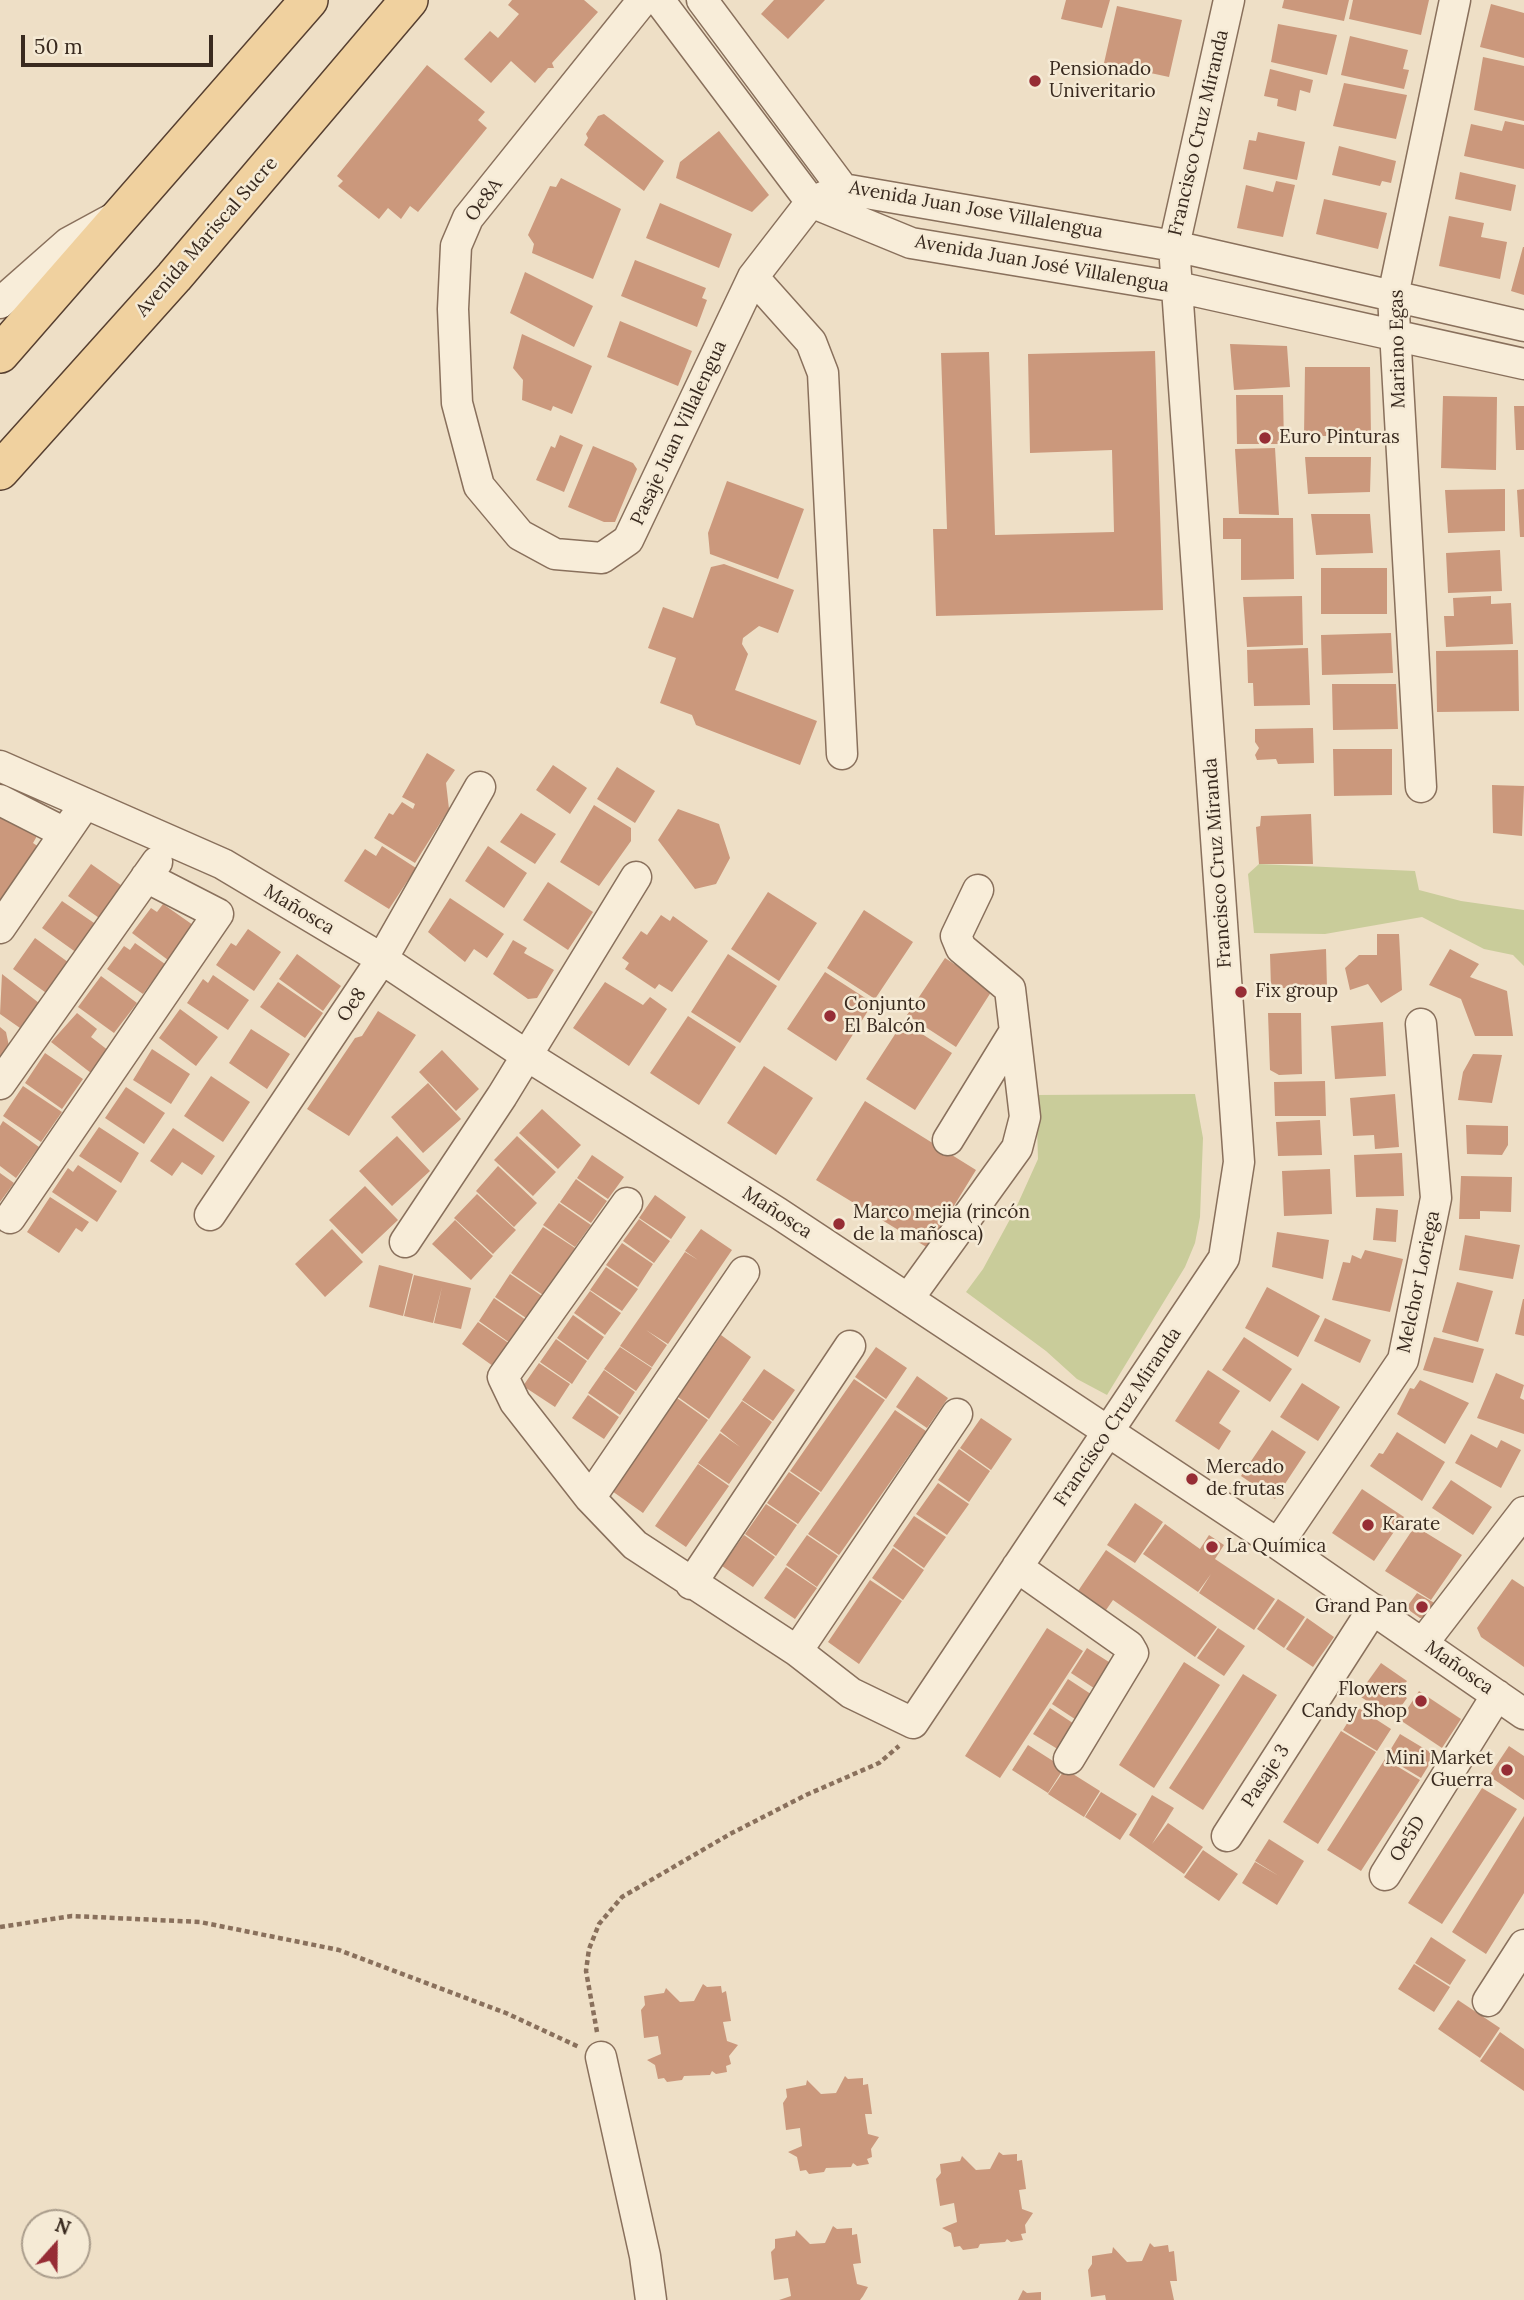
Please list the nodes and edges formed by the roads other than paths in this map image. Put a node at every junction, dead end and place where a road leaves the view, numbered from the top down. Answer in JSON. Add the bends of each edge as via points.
{"nodes":[{"id":1,"x":309,"y":0,"type":"edge"},
{"id":2,"x":409,"y":0,"type":"edge"},
{"id":3,"x":643,"y":0,"type":"edge"},
{"id":4,"x":659,"y":0,"type":"edge"},
{"id":5,"x":702,"y":0,"type":"edge"},
{"id":6,"x":1230,"y":0,"type":"edge"},
{"id":7,"x":1455,"y":0,"type":"edge"},
{"id":8,"x":843,"y":189,"type":"junction"},
{"id":9,"x":811,"y":202,"type":"junction"},
{"id":10,"x":123,"y":213,"type":"junction"},
{"id":11,"x":1174,"y":246,"type":"junction"},
{"id":12,"x":753,"y":277,"type":"junction"},
{"id":13,"x":1177,"y":287,"type":"junction"},
{"id":14,"x":1393,"y":296,"type":"junction"},
{"id":15,"x":0,"y":303,"type":"edge"},
{"id":16,"x":1524,"y":326,"type":"edge"},
{"id":17,"x":1395,"y":336,"type":"junction"},
{"id":18,"x":0,"y":354,"type":"edge"},
{"id":19,"x":1524,"y":364,"type":"edge"},
{"id":20,"x":0,"y":471,"type":"edge"},
{"id":21,"x":480,"y":486,"type":"joint"},
{"id":22,"x":842,"y":754,"type":"dead end"},
{"id":23,"x":0,"y":766,"type":"edge"},
{"id":24,"x":480,"y":787,"type":"dead end"},
{"id":25,"x":1422,"y":787,"type":"dead end"},
{"id":26,"x":0,"y":800,"type":"edge"},
{"id":27,"x":85,"y":804,"type":"junction"},
{"id":28,"x":65,"y":833,"type":"junction"},
{"id":29,"x":171,"y":842,"type":"junction"},
{"id":30,"x":146,"y":877,"type":"junction"},
{"id":31,"x":636,"y":877,"type":"dead end"},
{"id":32,"x":978,"y":890,"type":"dead end"},
{"id":33,"x":0,"y":928,"type":"edge"},
{"id":34,"x":382,"y":959,"type":"junction"},
{"id":35,"x":1422,"y":1024,"type":"dead end"},
{"id":36,"x":1015,"y":1031,"type":"junction"},
{"id":37,"x":526,"y":1055,"type":"junction"},
{"id":38,"x":0,"y":1084,"type":"edge"},
{"id":39,"x":947,"y":1140,"type":"dead end"},
{"id":40,"x":627,"y":1203,"type":"dead end"},
{"id":41,"x":210,"y":1215,"type":"dead end"},
{"id":42,"x":10,"y":1218,"type":"dead end"},
{"id":43,"x":405,"y":1242,"type":"dead end"},
{"id":44,"x":744,"y":1272,"type":"dead end"},
{"id":45,"x":908,"y":1299,"type":"junction"},
{"id":46,"x":850,"y":1346,"type":"dead end"},
{"id":47,"x":957,"y":1413,"type":"dead end"},
{"id":48,"x":1109,"y":1432,"type":"junction"},
{"id":49,"x":590,"y":1498,"type":"junction"},
{"id":50,"x":1524,"y":1512,"type":"edge"},
{"id":51,"x":1278,"y":1544,"type":"junction"},
{"id":52,"x":1017,"y":1567,"type":"junction"},
{"id":53,"x":691,"y":1584,"type":"junction"},
{"id":54,"x":1373,"y":1609,"type":"junction"},
{"id":55,"x":1423,"y":1643,"type":"junction"},
{"id":56,"x":797,"y":1651,"type":"junction"},
{"id":57,"x":1497,"y":1695,"type":"junction"},
{"id":58,"x":1524,"y":1714,"type":"edge"},
{"id":59,"x":1069,"y":1759,"type":"dead end"},
{"id":60,"x":1227,"y":1836,"type":"dead end"},
{"id":61,"x":1385,"y":1875,"type":"dead end"},
{"id":62,"x":1524,"y":1945,"type":"edge"},
{"id":63,"x":1488,"y":2001,"type":"dead end"},
{"id":64,"x":601,"y":2057,"type":"road end"},
{"id":65,"x":651,"y":2300,"type":"edge"}],
"edges":[{"from":1,"to":10,"type":"main road"},
{"from":2,"to":20,"type":"main road","name":"Avenida Mariscal Sucre","via":[[174,278]]},
{"from":3,"to":21,"type":"street","name":"Oe8A","via":[[468,218],[456,246],[457,404]]},
{"from":4,"to":9,"type":"street"},
{"from":5,"to":8,"type":"street","name":"Avenida Juan Jose Villalengua"},
{"from":6,"to":11,"type":"street","name":"Francisco Cruz Miranda"},
{"from":7,"to":14,"type":"street","name":"Mariano Egas"},
{"from":8,"to":9,"type":"street"},
{"from":8,"to":11,"type":"street","name":"Avenida Juan Jose Villalengua"},
{"from":9,"to":12,"type":"street","name":"Pasaje Juan Villalengua"},
{"from":9,"to":13,"type":"street","name":"Avenida Juan José Villalengua","via":[[911,243]]},
{"from":10,"to":15,"type":"street","via":[[68,243]]},
{"from":10,"to":18,"type":"main road"},
{"from":11,"to":13,"type":"street","name":"Francisco Cruz Miranda"},
{"from":11,"to":14,"type":"street"},
{"from":12,"to":21,"type":"street","name":"Pasaje Juan Villalengua","via":[[628,540],[602,558],[555,554],[520,535]]},
{"from":12,"to":22,"type":"street","via":[[811,342],[823,373]]},
{"from":13,"to":17,"type":"street","name":"Avenida Juan José Villalengua"},
{"from":13,"to":48,"type":"street","name":"Francisco Cruz Miranda","via":[[1239,1162],[1224,1258]]},
{"from":14,"to":16,"type":"street"},
{"from":14,"to":17,"type":"street","name":"Mariano Egas"},
{"from":17,"to":19,"type":"street","name":"Avenida Juan José Villalengua"},
{"from":17,"to":25,"type":"street","name":"Mariano Egas"},
{"from":23,"to":27,"type":"street","name":"Mañosca"},
{"from":24,"to":34,"type":"street","name":"Oe8"},
{"from":26,"to":28,"type":"street"},
{"from":27,"to":28,"type":"street"},
{"from":27,"to":29,"type":"street","name":"Mañosca"},
{"from":28,"to":33,"type":"street"},
{"from":29,"to":30,"type":"street"},
{"from":29,"to":34,"type":"street","name":"Mañosca","via":[[223,864]]},
{"from":30,"to":38,"type":"street"},
{"from":30,"to":42,"type":"street","via":[[218,914]]},
{"from":31,"to":37,"type":"street"},
{"from":32,"to":36,"type":"street","via":[[956,936],[961,948],[1010,989]]},
{"from":34,"to":37,"type":"street","name":"Mañosca"},
{"from":34,"to":41,"type":"street","name":"Oe8"},
{"from":35,"to":51,"type":"street","name":"Melchor Loriega","via":[[1436,1198],[1403,1360]]},
{"from":36,"to":39,"type":"street"},
{"from":36,"to":45,"type":"street","via":[[1025,1117],[1017,1148]]},
{"from":37,"to":43,"type":"street"},
{"from":37,"to":45,"type":"street","name":"Mañosca"},
{"from":40,"to":49,"type":"street","via":[[503,1377],[515,1402]]},
{"from":44,"to":49,"type":"street"},
{"from":45,"to":48,"type":"street","name":"Mañosca"},
{"from":46,"to":53,"type":"street"},
{"from":47,"to":56,"type":"street"},
{"from":48,"to":51,"type":"street","name":"Mañosca"},
{"from":48,"to":52,"type":"street","name":"Francisco Cruz Miranda"},
{"from":49,"to":53,"type":"street","via":[[635,1545]]},
{"from":50,"to":55,"type":"street"},
{"from":51,"to":54,"type":"street","name":"Mañosca"},
{"from":52,"to":56,"type":"street","name":"Francisco Cruz Miranda","via":[[913,1723],[850,1693]]},
{"from":52,"to":59,"type":"street","via":[[1133,1653]]},
{"from":53,"to":56,"type":"street"},
{"from":54,"to":55,"type":"street","name":"Mañosca"},
{"from":54,"to":60,"type":"street","name":"Pasaje 3"},
{"from":55,"to":57,"type":"street","name":"Mañosca"},
{"from":57,"to":58,"type":"street","name":"Mañosca"},
{"from":57,"to":61,"type":"street","name":"Oe5D"},
{"from":62,"to":63,"type":"street"},
{"from":64,"to":65,"type":"street"}]}
